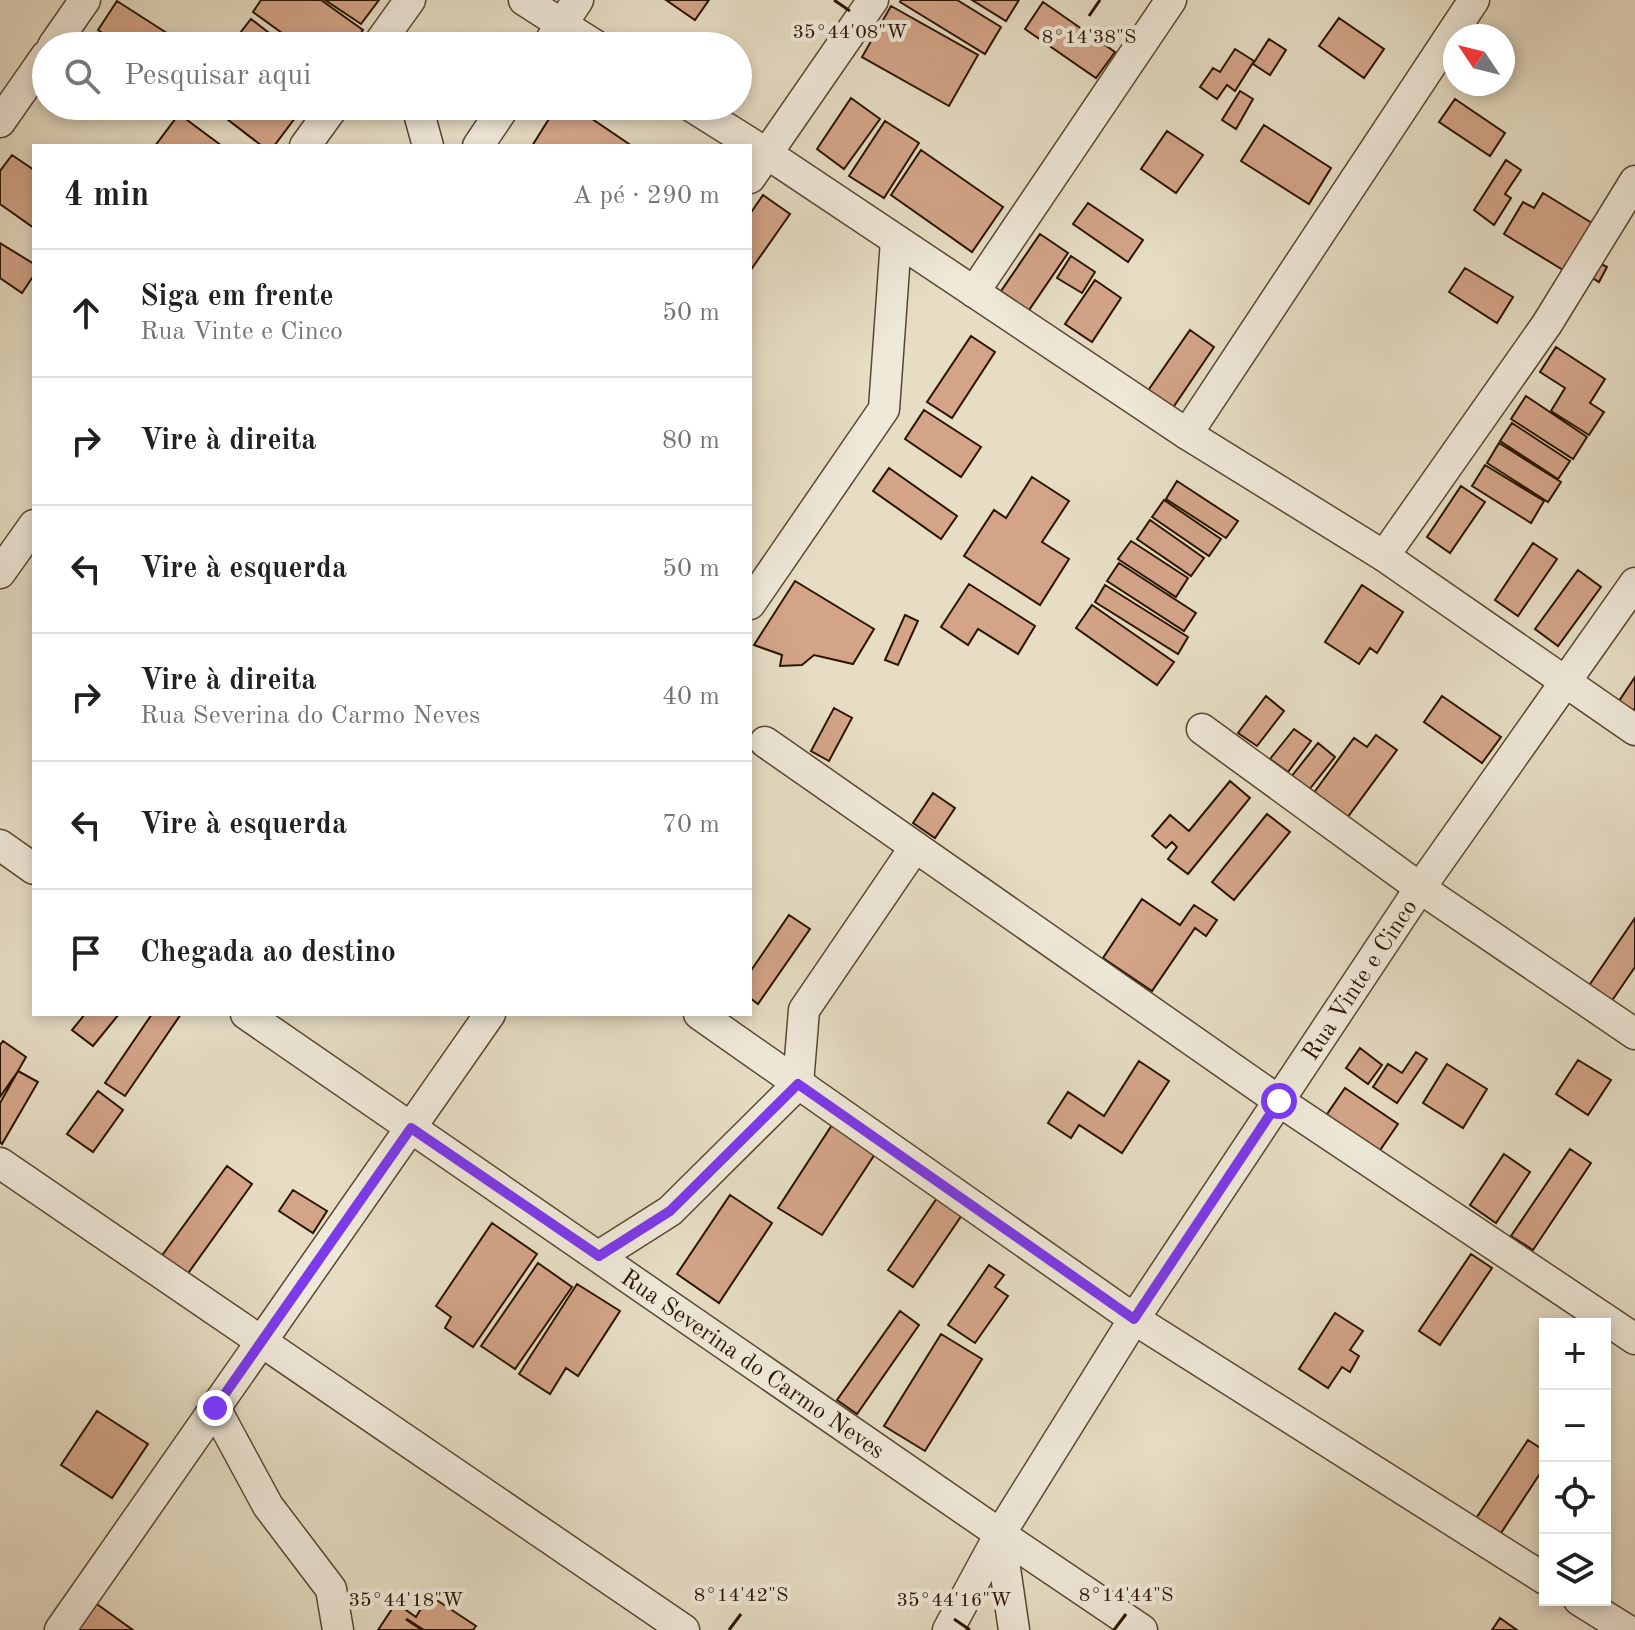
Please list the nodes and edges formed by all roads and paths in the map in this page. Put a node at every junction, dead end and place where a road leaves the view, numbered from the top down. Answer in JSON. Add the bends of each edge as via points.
{"nodes":[{"id":1,"x":85,"y":0,"type":"edge"},
{"id":2,"x":524,"y":0,"type":"edge"},
{"id":3,"x":873,"y":0,"type":"edge"},
{"id":4,"x":1171,"y":0,"type":"edge"},
{"id":5,"x":1474,"y":0,"type":"edge"},
{"id":6,"x":407,"y":4,"type":"edge"},
{"id":7,"x":563,"y":24,"type":"edge"},
{"id":8,"x":63,"y":32,"type":"edge"},
{"id":9,"x":387,"y":32,"type":"edge"},
{"id":10,"x":408,"y":32,"type":"edge"},
{"id":11,"x":32,"y":76,"type":"edge"},
{"id":12,"x":324,"y":120,"type":"edge"},
{"id":13,"x":421,"y":120,"type":"edge"},
{"id":14,"x":496,"y":120,"type":"edge"},
{"id":15,"x":707,"y":120,"type":"edge"},
{"id":16,"x":0,"y":122,"type":"edge"},
{"id":17,"x":306,"y":144,"type":"edge"},
{"id":18,"x":427,"y":144,"type":"edge"},
{"id":19,"x":479,"y":144,"type":"edge"},
{"id":20,"x":734,"y":144,"type":"edge"},
{"id":21,"x":758,"y":165,"type":"edge"},
{"id":22,"x":1635,"y":181,"type":"edge"},
{"id":23,"x":896,"y":240,"type":"junction"},
{"id":24,"x":974,"y":292,"type":"junction"},
{"id":25,"x":1187,"y":434,"type":"junction"},
{"id":26,"x":32,"y":528,"type":"edge"},
{"id":27,"x":1384,"y":556,"type":"junction"},
{"id":28,"x":0,"y":573,"type":"edge"},
{"id":29,"x":1635,"y":583,"type":"edge"},
{"id":30,"x":752,"y":601,"type":"edge"},
{"id":31,"x":1566,"y":682,"type":"junction"},
{"id":32,"x":1202,"y":729,"type":"dead end"},
{"id":33,"x":1635,"y":730,"type":"edge"},
{"id":34,"x":765,"y":742,"type":"dead end"},
{"id":35,"x":0,"y":845,"type":"edge"},
{"id":36,"x":915,"y":847,"type":"junction"},
{"id":37,"x":32,"y":868,"type":"edge"},
{"id":38,"x":1420,"y":888,"type":"junction"},
{"id":39,"x":249,"y":1016,"type":"edge"},
{"id":40,"x":489,"y":1016,"type":"edge"},
{"id":41,"x":702,"y":1016,"type":"edge"},
{"id":42,"x":1635,"y":1034,"type":"edge"},
{"id":43,"x":798,"y":1084,"type":"junction"},
{"id":44,"x":1279,"y":1101,"type":"junction"},
{"id":45,"x":411,"y":1128,"type":"junction"},
{"id":46,"x":0,"y":1163,"type":"edge"},
{"id":47,"x":599,"y":1256,"type":"junction"},
{"id":48,"x":1134,"y":1319,"type":"junction"},
{"id":49,"x":1635,"y":1339,"type":"edge"},
{"id":50,"x":261,"y":1341,"type":"junction"},
{"id":51,"x":215,"y":1408,"type":"junction"},
{"id":52,"x":1000,"y":1534,"type":"junction"},
{"id":53,"x":1539,"y":1575,"type":"edge"},
{"id":54,"x":1589,"y":1606,"type":"edge"},
{"id":55,"x":60,"y":1630,"type":"edge"},
{"id":56,"x":338,"y":1630,"type":"edge"},
{"id":57,"x":684,"y":1630,"type":"edge"},
{"id":58,"x":948,"y":1630,"type":"edge"},
{"id":59,"x":1014,"y":1630,"type":"edge"},
{"id":60,"x":1142,"y":1630,"type":"edge"},
{"id":61,"x":1627,"y":1630,"type":"edge"}],
"edges":[{"from":1,"to":8,"type":"street"},
{"from":2,"to":7,"type":"street"},
{"from":3,"to":21,"type":"street"},
{"from":4,"to":24,"type":"street"},
{"from":5,"to":25,"type":"street"},
{"from":6,"to":9,"type":"street"},
{"from":6,"to":10,"type":"street"},
{"from":11,"to":16,"type":"street"},
{"from":12,"to":17,"type":"street"},
{"from":13,"to":18,"type":"street"},
{"from":14,"to":19,"type":"street"},
{"from":15,"to":20,"type":"street"},
{"from":21,"to":23,"type":"street"},
{"from":22,"to":27,"type":"street","via":[[1547,324]]},
{"from":23,"to":24,"type":"street"},
{"from":23,"to":30,"type":"street","via":[[884,409]]},
{"from":24,"to":25,"type":"street"},
{"from":25,"to":27,"type":"street"},
{"from":26,"to":28,"type":"street"},
{"from":27,"to":31,"type":"street"},
{"from":29,"to":31,"type":"street","name":"Rua Vinte e Cinco"},
{"from":31,"to":33,"type":"street"},
{"from":31,"to":38,"type":"street","name":"Rua Vinte e Cinco"},
{"from":32,"to":38,"type":"street"},
{"from":34,"to":36,"type":"street"},
{"from":35,"to":37,"type":"street"},
{"from":36,"to":43,"type":"street","via":[[804,1010]]},
{"from":36,"to":44,"type":"street"},
{"from":38,"to":42,"type":"street"},
{"from":38,"to":44,"type":"street","name":"Rua Vinte e Cinco"},
{"from":39,"to":45,"type":"street","name":"Rua Severina do Carmo Neves"},
{"from":40,"to":45,"type":"street"},
{"from":41,"to":43,"type":"street"},
{"from":43,"to":47,"type":"street","via":[[670,1211]]},
{"from":43,"to":48,"type":"street"},
{"from":44,"to":48,"type":"street","name":"Rua Vinte e Cinco"},
{"from":44,"to":49,"type":"street"},
{"from":45,"to":47,"type":"street","name":"Rua Severina do Carmo Neves"},
{"from":45,"to":50,"type":"street"},
{"from":46,"to":50,"type":"street"},
{"from":47,"to":52,"type":"street","name":"Rua Severina do Carmo Neves"},
{"from":48,"to":52,"type":"street","name":"Rua Vinte e Cinco"},
{"from":48,"to":53,"type":"street"},
{"from":50,"to":51,"type":"street"},
{"from":50,"to":57,"type":"street"},
{"from":51,"to":55,"type":"street"},
{"from":51,"to":56,"type":"street","via":[[268,1506],[331,1589]]},
{"from":52,"to":58,"type":"street","name":"Rua Vinte e Cinco"},
{"from":52,"to":59,"type":"street"},
{"from":52,"to":60,"type":"street","name":"Rua Severina do Carmo Neves"},
{"from":54,"to":61,"type":"street"}]}
